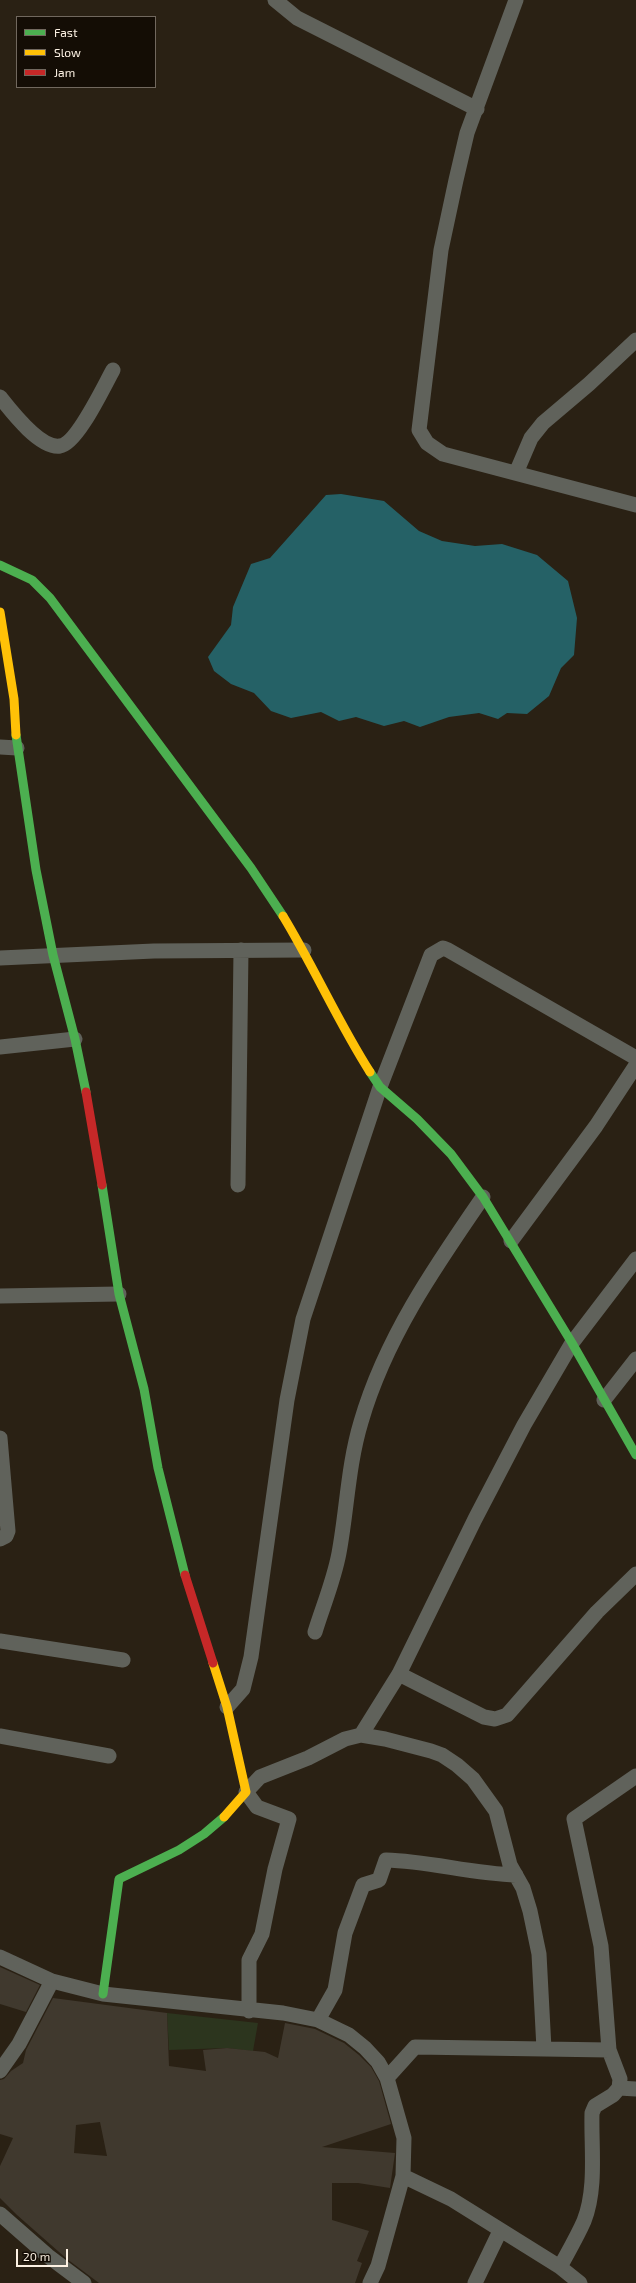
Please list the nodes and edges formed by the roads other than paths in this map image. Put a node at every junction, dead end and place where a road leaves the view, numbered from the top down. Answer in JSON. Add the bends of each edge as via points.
{"nodes":[{"id":1,"x":274,"y":0,"type":"edge"},
{"id":2,"x":516,"y":0,"type":"edge"},
{"id":3,"x":477,"y":109,"type":"junction"},
{"id":4,"x":636,"y":340,"type":"edge"},
{"id":5,"x":113,"y":370,"type":"dead end"},
{"id":6,"x":0,"y":397,"type":"edge"},
{"id":7,"x":516,"y":473,"type":"junction"},
{"id":8,"x":636,"y":505,"type":"edge"},
{"id":9,"x":0,"y":566,"type":"edge"},
{"id":10,"x":0,"y":612,"type":"edge"},
{"id":11,"x":0,"y":747,"type":"edge"},
{"id":12,"x":17,"y":748,"type":"junction"},
{"id":13,"x":241,"y":950,"type":"junction"},
{"id":14,"x":304,"y":950,"type":"junction"},
{"id":15,"x":53,"y":955,"type":"junction"},
{"id":16,"x":0,"y":958,"type":"edge"},
{"id":17,"x":75,"y":1039,"type":"junction"},
{"id":18,"x":0,"y":1047,"type":"edge"},
{"id":19,"x":636,"y":1058,"type":"edge"},
{"id":20,"x":636,"y":1065,"type":"edge"},
{"id":21,"x":380,"y":1087,"type":"junction"},
{"id":22,"x":238,"y":1186,"type":"dead end"},
{"id":23,"x":483,"y":1197,"type":"junction"},
{"id":24,"x":511,"y":1241,"type":"junction"},
{"id":25,"x":636,"y":1259,"type":"edge"},
{"id":26,"x":119,"y":1294,"type":"junction"},
{"id":27,"x":0,"y":1296,"type":"edge"},
{"id":28,"x":572,"y":1343,"type":"junction"},
{"id":29,"x":636,"y":1359,"type":"edge"},
{"id":30,"x":604,"y":1400,"type":"junction"},
{"id":31,"x":0,"y":1438,"type":"edge"},
{"id":32,"x":636,"y":1455,"type":"edge"},
{"id":33,"x":0,"y":1539,"type":"edge"},
{"id":34,"x":636,"y":1574,"type":"edge"},
{"id":35,"x":315,"y":1632,"type":"dead end"},
{"id":36,"x":0,"y":1641,"type":"edge"},
{"id":37,"x":123,"y":1660,"type":"dead end"},
{"id":38,"x":399,"y":1674,"type":"junction"},
{"id":39,"x":227,"y":1707,"type":"junction"},
{"id":40,"x":361,"y":1735,"type":"junction"},
{"id":41,"x":0,"y":1736,"type":"edge"},
{"id":42,"x":109,"y":1756,"type":"dead end"},
{"id":43,"x":636,"y":1776,"type":"edge"},
{"id":44,"x":246,"y":1792,"type":"junction"},
{"id":45,"x":516,"y":1875,"type":"junction"},
{"id":46,"x":0,"y":1957,"type":"edge"},
{"id":47,"x":52,"y":1981,"type":"junction"},
{"id":48,"x":103,"y":1994,"type":"junction"},
{"id":49,"x":249,"y":2011,"type":"junction"},
{"id":50,"x":318,"y":2020,"type":"junction"},
{"id":51,"x":544,"y":2049,"type":"junction"},
{"id":52,"x":608,"y":2050,"type":"junction"},
{"id":53,"x":0,"y":2071,"type":"edge"},
{"id":54,"x":387,"y":2078,"type":"junction"},
{"id":55,"x":619,"y":2088,"type":"junction"},
{"id":56,"x":636,"y":2089,"type":"edge"},
{"id":57,"x":403,"y":2176,"type":"junction"},
{"id":58,"x":0,"y":2214,"type":"edge"},
{"id":59,"x":500,"y":2231,"type":"junction"},
{"id":60,"x":560,"y":2268,"type":"junction"},
{"id":61,"x":80,"y":2282,"type":"edge"},
{"id":62,"x":370,"y":2283,"type":"edge"},
{"id":63,"x":474,"y":2283,"type":"edge"},
{"id":64,"x":580,"y":2283,"type":"edge"}],
"edges":[{"from":1,"to":3,"type":"street","via":[[297,18]]},
{"from":2,"to":3,"type":"street"},
{"from":3,"to":7,"type":"street","via":[[464,146],[441,250],[419,430],[427,443],[443,454]]},
{"from":4,"to":7,"type":"street","via":[[543,423],[531,438]]},
{"from":5,"to":6,"type":"street","via":[[76,435],[60,446],[52,446],[42,441]]},
{"from":7,"to":8,"type":"street"},
{"from":9,"to":14,"type":"street","via":[[32,580],[55,604],[250,868]]},
{"from":10,"to":12,"type":"street","via":[[14,699]]},
{"from":11,"to":12,"type":"street"},
{"from":12,"to":15,"type":"street","via":[[36,870]]},
{"from":13,"to":14,"type":"street"},
{"from":13,"to":15,"type":"street"},
{"from":13,"to":22,"type":"street"},
{"from":14,"to":21,"type":"street","via":[[351,1042]]},
{"from":15,"to":16,"type":"street"},
{"from":15,"to":17,"type":"street"},
{"from":17,"to":18,"type":"street"},
{"from":17,"to":26,"type":"street","via":[[96,1143]]},
{"from":19,"to":21,"type":"street","via":[[443,948],[431,955]]},
{"from":20,"to":24,"type":"street","via":[[596,1126]]},
{"from":21,"to":23,"type":"street","via":[[417,1119],[451,1154]]},
{"from":21,"to":39,"type":"street","via":[[303,1319],[287,1400],[251,1657],[243,1689]]},
{"from":23,"to":24,"type":"street"},
{"from":23,"to":35,"type":"street","via":[[422,1289],[399,1327],[377,1372],[360,1423],[338,1556]]},
{"from":24,"to":28,"type":"street"},
{"from":25,"to":28,"type":"street"},
{"from":26,"to":27,"type":"street"},
{"from":26,"to":39,"type":"street","via":[[144,1389],[158,1468],[179,1556]]},
{"from":28,"to":30,"type":"street"},
{"from":28,"to":38,"type":"street","via":[[524,1425]]},
{"from":29,"to":30,"type":"street"},
{"from":30,"to":32,"type":"street"},
{"from":31,"to":33,"type":"street","via":[[8,1531],[6,1536]]},
{"from":34,"to":38,"type":"street","via":[[592,1617],[507,1715],[495,1719],[484,1717]]},
{"from":36,"to":37,"type":"street"},
{"from":38,"to":40,"type":"street"},
{"from":39,"to":44,"type":"street"},
{"from":40,"to":44,"type":"street","via":[[345,1739],[308,1758],[260,1777]]},
{"from":40,"to":45,"type":"street","via":[[442,1755],[473,1779],[496,1811],[508,1859]]},
{"from":41,"to":42,"type":"street"},
{"from":43,"to":52,"type":"street","via":[[574,1819],[601,1946]]},
{"from":44,"to":48,"type":"street","via":[[218,1825],[152,1864],[126,1873],[119,1879]]},
{"from":44,"to":49,"type":"street","via":[[257,1807],[289,1819],[274,1869],[262,1934],[249,1960]]},
{"from":45,"to":50,"type":"street","via":[[470,1871],[414,1861],[386,1860],[379,1880],[363,1885],[345,1934],[335,1990]]},
{"from":45,"to":51,"type":"street","via":[[523,1888],[539,1954]]},
{"from":46,"to":47,"type":"street"},
{"from":47,"to":48,"type":"street"},
{"from":47,"to":53,"type":"street","via":[[19,2044]]},
{"from":48,"to":49,"type":"street"},
{"from":49,"to":50,"type":"street","via":[[283,2013]]},
{"from":50,"to":54,"type":"street","via":[[349,2035],[365,2048],[378,2062]]},
{"from":51,"to":52,"type":"street"},
{"from":51,"to":54,"type":"street","via":[[415,2047]]},
{"from":52,"to":55,"type":"street","via":[[620,2080]]},
{"from":54,"to":57,"type":"street","via":[[404,2138]]},
{"from":55,"to":56,"type":"street"},
{"from":55,"to":60,"type":"street","via":[[596,2106],[592,2113],[591,2188],[588,2206],[584,2220]]},
{"from":57,"to":59,"type":"street","via":[[451,2199]]},
{"from":57,"to":62,"type":"street","via":[[378,2266]]},
{"from":58,"to":61,"type":"street"},
{"from":59,"to":60,"type":"street"},
{"from":59,"to":63,"type":"street"},
{"from":60,"to":64,"type":"street"}]}
